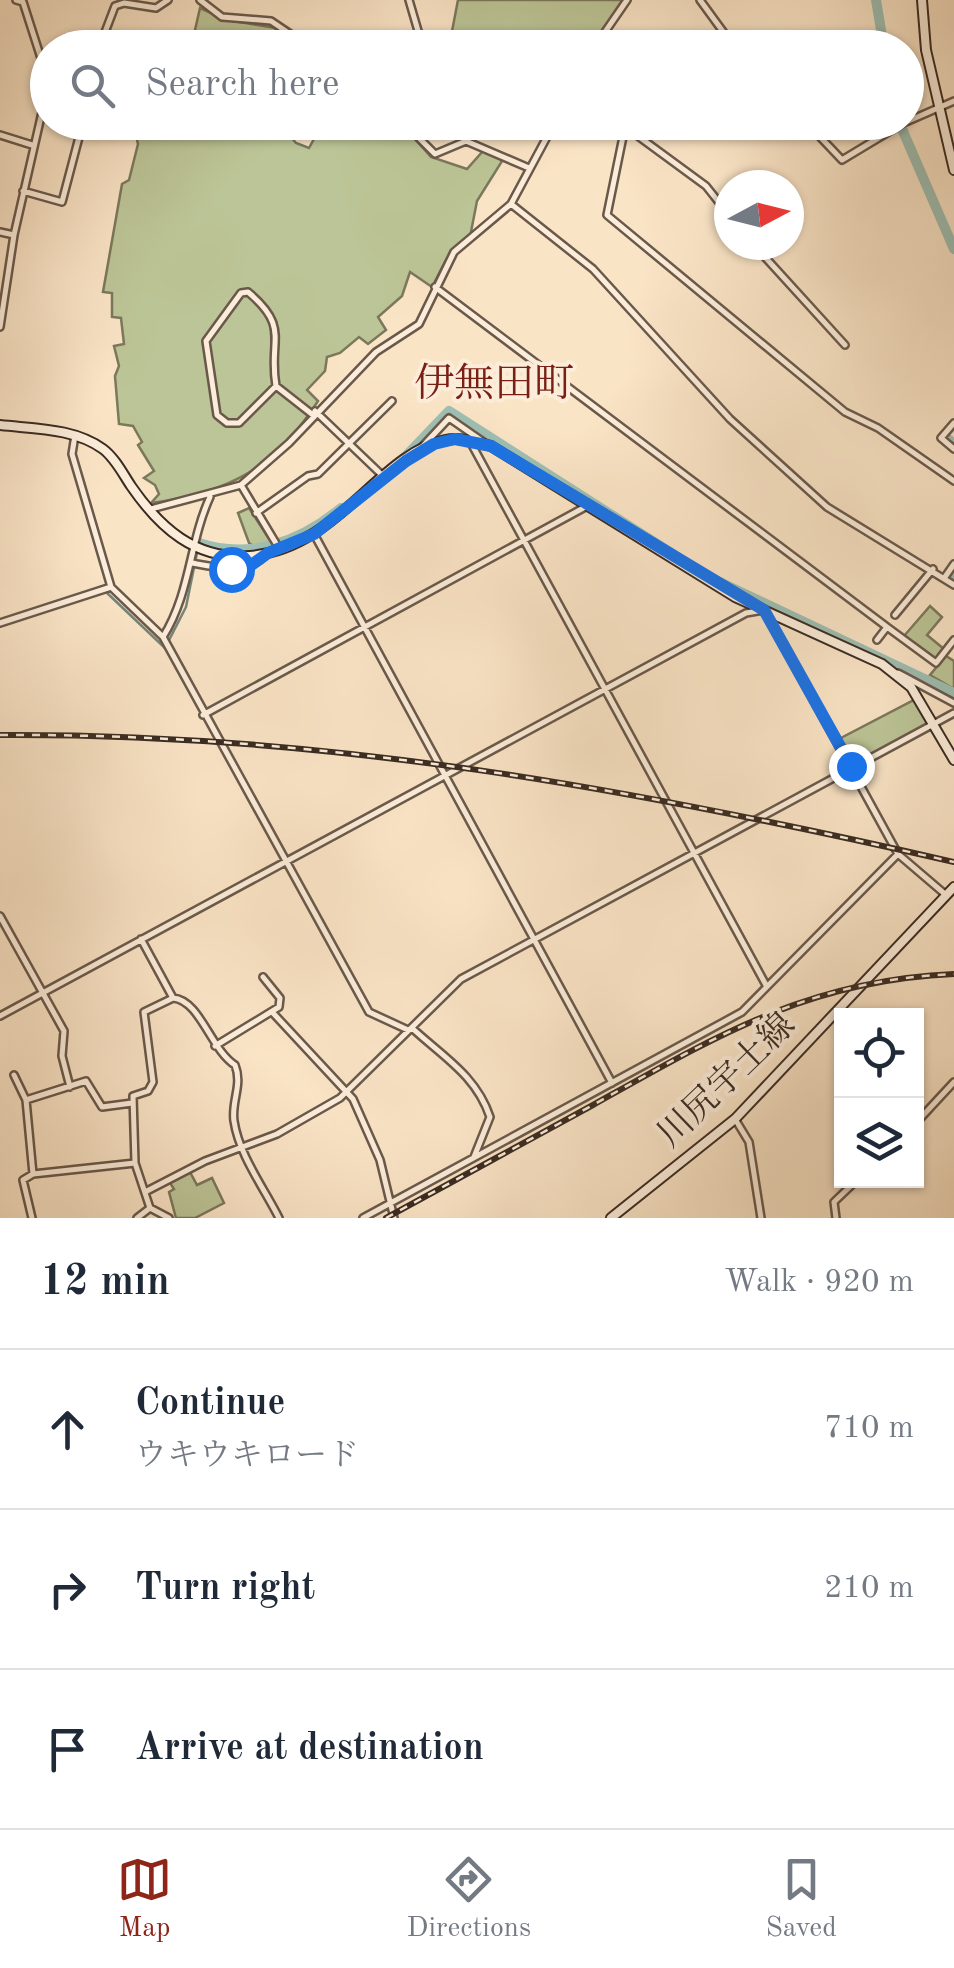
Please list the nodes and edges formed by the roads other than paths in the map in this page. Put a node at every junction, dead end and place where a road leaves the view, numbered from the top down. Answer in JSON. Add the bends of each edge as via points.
{"nodes":[{"id":1,"x":16,"y":0,"type":"edge"},
{"id":2,"x":168,"y":0,"type":"edge"},
{"id":3,"x":200,"y":0,"type":"edge"},
{"id":4,"x":409,"y":0,"type":"edge"},
{"id":5,"x":627,"y":0,"type":"edge"},
{"id":6,"x":700,"y":0,"type":"edge"},
{"id":7,"x":922,"y":0,"type":"edge"},
{"id":8,"x":32,"y":30,"type":"edge"},
{"id":9,"x":104,"y":30,"type":"edge"},
{"id":10,"x":285,"y":30,"type":"edge"},
{"id":11,"x":418,"y":30,"type":"edge"},
{"id":12,"x":606,"y":30,"type":"edge"},
{"id":13,"x":721,"y":30,"type":"edge"},
{"id":14,"x":924,"y":30,"type":"edge"},
{"id":15,"x":924,"y":37,"type":"edge"},
{"id":16,"x":954,"y":101,"type":"edge"},
{"id":17,"x":940,"y":106,"type":"junction"},
{"id":18,"x":924,"y":114,"type":"edge"},
{"id":19,"x":0,"y":135,"type":"edge"},
{"id":20,"x":33,"y":140,"type":"edge"},
{"id":21,"x":78,"y":140,"type":"edge"},
{"id":22,"x":422,"y":140,"type":"edge"},
{"id":23,"x":545,"y":140,"type":"edge"},
{"id":24,"x":623,"y":140,"type":"edge"},
{"id":25,"x":646,"y":140,"type":"edge"},
{"id":26,"x":823,"y":140,"type":"edge"},
{"id":27,"x":876,"y":140,"type":"edge"},
{"id":28,"x":32,"y":145,"type":"junction"},
{"id":29,"x":529,"y":168,"type":"junction"},
{"id":30,"x":954,"y":170,"type":"edge"},
{"id":31,"x":23,"y":191,"type":"junction"},
{"id":32,"x":714,"y":196,"type":"edge"},
{"id":33,"x":511,"y":204,"type":"junction"},
{"id":34,"x":0,"y":232,"type":"edge"},
{"id":35,"x":14,"y":235,"type":"junction"},
{"id":36,"x":768,"y":260,"type":"edge"},
{"id":37,"x":435,"y":287,"type":"junction"},
{"id":38,"x":0,"y":327,"type":"edge"},
{"id":39,"x":845,"y":345,"type":"dead end"},
{"id":40,"x":276,"y":386,"type":"junction"},
{"id":41,"x":392,"y":401,"type":"dead end"},
{"id":42,"x":314,"y":413,"type":"junction"},
{"id":43,"x":954,"y":424,"type":"edge"},
{"id":44,"x":0,"y":425,"type":"edge"},
{"id":45,"x":75,"y":435,"type":"junction"},
{"id":46,"x":470,"y":440,"type":"junction"},
{"id":47,"x":349,"y":446,"type":"junction"},
{"id":48,"x":491,"y":446,"type":"junction"},
{"id":49,"x":954,"y":449,"type":"edge"},
{"id":50,"x":416,"y":453,"type":"junction"},
{"id":51,"x":385,"y":478,"type":"junction"},
{"id":52,"x":954,"y":481,"type":"edge"},
{"id":53,"x":241,"y":485,"type":"junction"},
{"id":54,"x":210,"y":497,"type":"junction"},
{"id":55,"x":588,"y":506,"type":"junction"},
{"id":56,"x":148,"y":511,"type":"junction"},
{"id":57,"x":256,"y":513,"type":"junction"},
{"id":58,"x":314,"y":534,"type":"junction"},
{"id":59,"x":523,"y":542,"type":"junction"},
{"id":60,"x":194,"y":546,"type":"junction"},
{"id":61,"x":280,"y":550,"type":"junction"},
{"id":62,"x":268,"y":553,"type":"junction"},
{"id":63,"x":192,"y":564,"type":"junction"},
{"id":64,"x":954,"y":564,"type":"edge"},
{"id":65,"x":933,"y":570,"type":"junction"},
{"id":66,"x":945,"y":577,"type":"junction"},
{"id":67,"x":954,"y":585,"type":"edge"},
{"id":68,"x":111,"y":587,"type":"junction"},
{"id":69,"x":764,"y":610,"type":"junction"},
{"id":70,"x":896,"y":615,"type":"dead end"},
{"id":71,"x":0,"y":623,"type":"edge"},
{"id":72,"x":887,"y":627,"type":"junction"},
{"id":73,"x":364,"y":630,"type":"junction"},
{"id":74,"x":163,"y":637,"type":"junction"},
{"id":75,"x":877,"y":640,"type":"dead end"},
{"id":76,"x":954,"y":640,"type":"edge"},
{"id":77,"x":882,"y":664,"type":"junction"},
{"id":78,"x":604,"y":689,"type":"junction"},
{"id":79,"x":954,"y":703,"type":"edge"},
{"id":80,"x":954,"y":713,"type":"edge"},
{"id":81,"x":203,"y":715,"type":"junction"},
{"id":82,"x":934,"y":724,"type":"junction"},
{"id":83,"x":954,"y":760,"type":"edge"},
{"id":84,"x":851,"y":766,"type":"junction"},
{"id":85,"x":444,"y":774,"type":"junction"},
{"id":86,"x":693,"y":853,"type":"junction"},
{"id":87,"x":898,"y":854,"type":"junction"},
{"id":88,"x":287,"y":862,"type":"junction"},
{"id":89,"x":954,"y":887,"type":"edge"},
{"id":90,"x":946,"y":895,"type":"junction"},
{"id":91,"x":0,"y":916,"type":"edge"},
{"id":92,"x":536,"y":937,"type":"junction"},
{"id":93,"x":141,"y":939,"type":"junction"},
{"id":94,"x":263,"y":977,"type":"dead end"},
{"id":95,"x":766,"y":985,"type":"junction"},
{"id":96,"x":42,"y":993,"type":"junction"},
{"id":97,"x":173,"y":998,"type":"junction"},
{"id":98,"x":272,"y":1013,"type":"junction"},
{"id":99,"x":0,"y":1016,"type":"edge"},
{"id":100,"x":409,"y":1028,"type":"junction"},
{"id":101,"x":216,"y":1046,"type":"junction"},
{"id":102,"x":14,"y":1075,"type":"dead end"},
{"id":103,"x":954,"y":1082,"type":"edge"},
{"id":104,"x":612,"y":1083,"type":"junction"},
{"id":105,"x":70,"y":1087,"type":"junction"},
{"id":106,"x":345,"y":1091,"type":"junction"},
{"id":107,"x":26,"y":1100,"type":"junction"},
{"id":108,"x":132,"y":1104,"type":"junction"},
{"id":109,"x":924,"y":1114,"type":"edge"},
{"id":110,"x":734,"y":1119,"type":"junction"},
{"id":111,"x":242,"y":1148,"type":"junction"},
{"id":112,"x":472,"y":1160,"type":"junction"},
{"id":113,"x":135,"y":1163,"type":"junction"},
{"id":114,"x":33,"y":1174,"type":"junction"},
{"id":115,"x":849,"y":1188,"type":"edge"},
{"id":116,"x":145,"y":1192,"type":"junction"},
{"id":117,"x":388,"y":1205,"type":"junction"},
{"id":118,"x":150,"y":1208,"type":"junction"},
{"id":119,"x":32,"y":1218,"type":"edge"},
{"id":120,"x":137,"y":1218,"type":"edge"},
{"id":121,"x":170,"y":1218,"type":"edge"},
{"id":122,"x":279,"y":1218,"type":"edge"},
{"id":123,"x":363,"y":1218,"type":"edge"},
{"id":124,"x":394,"y":1218,"type":"edge"},
{"id":125,"x":612,"y":1218,"type":"edge"},
{"id":126,"x":761,"y":1218,"type":"edge"},
{"id":127,"x":836,"y":1218,"type":"edge"}],
"edges":[{"from":1,"to":8,"type":"street","via":[[23,2]]},
{"from":2,"to":9,"type":"street","via":[[156,8],[116,6]]},
{"from":3,"to":10,"type":"street","via":[[222,16],[271,21]]},
{"from":4,"to":11,"type":"street"},
{"from":5,"to":12,"type":"street"},
{"from":6,"to":13,"type":"street"},
{"from":7,"to":14,"type":"street"},
{"from":15,"to":17,"type":"street"},
{"from":16,"to":17,"type":"street"},
{"from":17,"to":18,"type":"street"},
{"from":17,"to":30,"type":"street"},
{"from":19,"to":28,"type":"street"},
{"from":20,"to":28,"type":"street"},
{"from":21,"to":31,"type":"street","via":[[62,202]]},
{"from":22,"to":29,"type":"street","via":[[436,154],[466,141]]},
{"from":23,"to":29,"type":"street"},
{"from":24,"to":52,"type":"street","via":[[607,214],[846,412]]},
{"from":25,"to":32,"type":"street"},
{"from":26,"to":27,"type":"street","via":[[842,160]]},
{"from":28,"to":31,"type":"street"},
{"from":29,"to":33,"type":"street"},
{"from":31,"to":35,"type":"street"},
{"from":33,"to":37,"type":"street","via":[[454,252]]},
{"from":33,"to":65,"type":"street","via":[[594,269],[730,419],[808,491]]},
{"from":34,"to":35,"type":"street"},
{"from":35,"to":38,"type":"street"},
{"from":36,"to":39,"type":"street"},
{"from":37,"to":42,"type":"street","via":[[419,324],[376,352]]},
{"from":37,"to":72,"type":"street"},
{"from":40,"to":40,"type":"street","via":[[240,424],[217,415],[206,342],[241,293],[261,303],[278,328]]},
{"from":40,"to":42,"type":"street"},
{"from":41,"to":47,"type":"street"},
{"from":42,"to":47,"type":"street"},
{"from":42,"to":53,"type":"street"},
{"from":43,"to":49,"type":"street","via":[[942,438]]},
{"from":44,"to":45,"type":"street"},
{"from":45,"to":56,"type":"street","via":[[109,454]]},
{"from":45,"to":68,"type":"street","via":[[72,454]]},
{"from":46,"to":48,"type":"street"},
{"from":46,"to":50,"type":"street","via":[[444,440]]},
{"from":46,"to":59,"type":"street"},
{"from":47,"to":51,"type":"street"},
{"from":47,"to":57,"type":"street"},
{"from":48,"to":50,"type":"street","via":[[448,418]]},
{"from":48,"to":55,"type":"street"},
{"from":50,"to":51,"type":"street"},
{"from":51,"to":58,"type":"street"},
{"from":53,"to":54,"type":"street"},
{"from":53,"to":57,"type":"street"},
{"from":54,"to":56,"type":"street"},
{"from":54,"to":60,"type":"street"},
{"from":55,"to":59,"type":"street"},
{"from":55,"to":69,"type":"street"},
{"from":56,"to":60,"type":"street"},
{"from":57,"to":61,"type":"street"},
{"from":58,"to":61,"type":"street"},
{"from":58,"to":73,"type":"street"},
{"from":59,"to":73,"type":"street"},
{"from":59,"to":78,"type":"street"},
{"from":60,"to":62,"type":"street","via":[[231,555]]},
{"from":60,"to":63,"type":"street"},
{"from":61,"to":62,"type":"street"},
{"from":62,"to":63,"type":"street","via":[[250,566]]},
{"from":63,"to":74,"type":"street","via":[[184,598]]},
{"from":64,"to":66,"type":"street"},
{"from":65,"to":66,"type":"street"},
{"from":65,"to":70,"type":"street"},
{"from":66,"to":67,"type":"street"},
{"from":68,"to":71,"type":"street"},
{"from":68,"to":74,"type":"street"},
{"from":69,"to":77,"type":"street"},
{"from":69,"to":78,"type":"street","via":[[746,613]]},
{"from":69,"to":84,"type":"street"},
{"from":72,"to":75,"type":"street"},
{"from":72,"to":76,"type":"street","via":[[936,663]]},
{"from":73,"to":81,"type":"street"},
{"from":73,"to":85,"type":"street"},
{"from":74,"to":81,"type":"street"},
{"from":77,"to":79,"type":"street"},
{"from":77,"to":82,"type":"street","via":[[911,687]]},
{"from":78,"to":85,"type":"street"},
{"from":78,"to":86,"type":"street"},
{"from":80,"to":82,"type":"street"},
{"from":81,"to":88,"type":"street"},
{"from":82,"to":83,"type":"street"},
{"from":82,"to":84,"type":"street"},
{"from":84,"to":86,"type":"street"},
{"from":84,"to":87,"type":"street"},
{"from":85,"to":88,"type":"street"},
{"from":85,"to":92,"type":"street"},
{"from":86,"to":92,"type":"street"},
{"from":86,"to":95,"type":"street"},
{"from":87,"to":90,"type":"street"},
{"from":87,"to":95,"type":"street"},
{"from":88,"to":93,"type":"street"},
{"from":88,"to":100,"type":"street","via":[[369,1012]]},
{"from":89,"to":90,"type":"street","name":"川尻宇土線"},
{"from":90,"to":110,"type":"street","name":"川尻宇土線"},
{"from":91,"to":96,"type":"street"},
{"from":92,"to":100,"type":"street","via":[[461,979]]},
{"from":92,"to":104,"type":"street"},
{"from":93,"to":96,"type":"street"},
{"from":93,"to":97,"type":"street"},
{"from":94,"to":98,"type":"street","via":[[281,1002]]},
{"from":95,"to":104,"type":"street","via":[[742,1012]]},
{"from":96,"to":99,"type":"street"},
{"from":96,"to":105,"type":"street","via":[[64,1031]]},
{"from":97,"to":101,"type":"street","via":[[188,1004]]},
{"from":97,"to":108,"type":"street","via":[[144,1012],[153,1082]]},
{"from":98,"to":101,"type":"street"},
{"from":98,"to":106,"type":"street"},
{"from":100,"to":106,"type":"street"},
{"from":100,"to":112,"type":"street","via":[[466,1074],[486,1106],[490,1117]]},
{"from":101,"to":111,"type":"street","via":[[238,1073],[233,1112]]},
{"from":102,"to":107,"type":"street"},
{"from":103,"to":109,"type":"street"},
{"from":104,"to":112,"type":"street"},
{"from":105,"to":107,"type":"street"},
{"from":105,"to":108,"type":"street","via":[[88,1082],[102,1107]]},
{"from":106,"to":111,"type":"street"},
{"from":106,"to":117,"type":"street","via":[[380,1160]]},
{"from":107,"to":114,"type":"street"},
{"from":108,"to":113,"type":"street"},
{"from":110,"to":125,"type":"street","name":"川尻宇土線"},
{"from":110,"to":126,"type":"street","via":[[749,1142]]},
{"from":111,"to":116,"type":"street"},
{"from":111,"to":122,"type":"street"},
{"from":112,"to":117,"type":"street"},
{"from":113,"to":114,"type":"street"},
{"from":113,"to":116,"type":"street"},
{"from":114,"to":119,"type":"street","via":[[23,1180]]},
{"from":115,"to":127,"type":"street","via":[[834,1202]]},
{"from":116,"to":118,"type":"street"},
{"from":117,"to":123,"type":"street"},
{"from":117,"to":124,"type":"street"},
{"from":118,"to":120,"type":"street"},
{"from":118,"to":121,"type":"street"}]}
